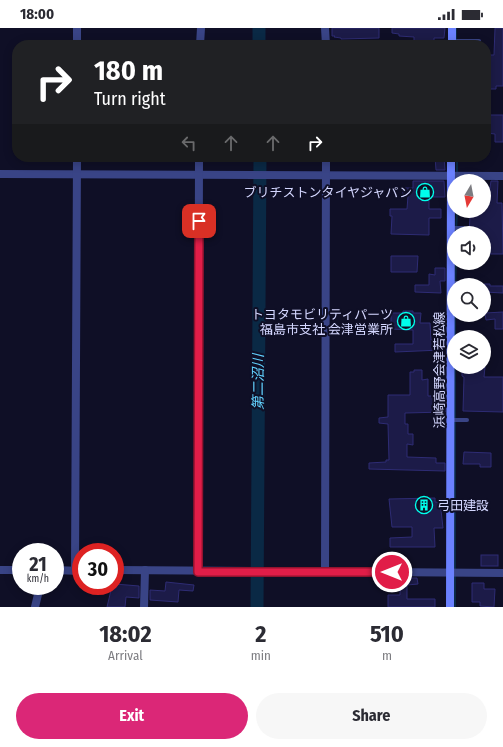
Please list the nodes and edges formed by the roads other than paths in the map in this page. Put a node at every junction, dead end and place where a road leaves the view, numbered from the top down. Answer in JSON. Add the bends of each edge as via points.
{"nodes":[{"id":1,"x":77,"y":28,"type":"edge"},
{"id":2,"x":201,"y":28,"type":"edge"},
{"id":3,"x":325,"y":28,"type":"edge"},
{"id":4,"x":452,"y":28,"type":"edge"},
{"id":5,"x":77,"y":40,"type":"edge"},
{"id":6,"x":200,"y":40,"type":"edge"},
{"id":7,"x":326,"y":40,"type":"edge"},
{"id":8,"x":452,"y":40,"type":"edge"},
{"id":9,"x":77,"y":162,"type":"edge"},
{"id":10,"x":199,"y":162,"type":"edge"},
{"id":11,"x":326,"y":162,"type":"edge"},
{"id":12,"x":453,"y":162,"type":"edge"},
{"id":13,"x":0,"y":174,"type":"edge"},
{"id":14,"x":77,"y":174,"type":"junction"},
{"id":15,"x":456,"y":174,"type":"edge"},
{"id":16,"x":199,"y":175,"type":"junction"},
{"id":17,"x":326,"y":175,"type":"junction"},
{"id":18,"x":447,"y":176,"type":"edge"},
{"id":19,"x":491,"y":176,"type":"edge"},
{"id":20,"x":503,"y":176,"type":"edge"},
{"id":21,"x":453,"y":374,"type":"edge"},
{"id":22,"x":451,"y":420,"type":"junction"},
{"id":23,"x":467,"y":420,"type":"dead end"},
{"id":24,"x":78,"y":543,"type":"edge"},
{"id":25,"x":0,"y":570,"type":"edge"},
{"id":26,"x":12,"y":570,"type":"edge"},
{"id":27,"x":124,"y":570,"type":"edge"},
{"id":28,"x":145,"y":570,"type":"junction"},
{"id":29,"x":198,"y":572,"type":"junction"},
{"id":30,"x":325,"y":572,"type":"junction"},
{"id":31,"x":454,"y":572,"type":"junction"},
{"id":32,"x":503,"y":573,"type":"edge"},
{"id":33,"x":38,"y":595,"type":"edge"},
{"id":34,"x":35,"y":607,"type":"edge"},
{"id":35,"x":144,"y":607,"type":"edge"},
{"id":36,"x":450,"y":607,"type":"edge"}],
"edges":[{"from":1,"to":5,"type":"street"},
{"from":2,"to":6,"type":"street"},
{"from":3,"to":7,"type":"street"},
{"from":4,"to":8,"type":"main road"},
{"from":9,"to":14,"type":"street"},
{"from":10,"to":16,"type":"street"},
{"from":11,"to":17,"type":"street"},
{"from":12,"to":15,"type":"main road","name":"浜崎高野会津若松線"},
{"from":13,"to":14,"type":"street"},
{"from":14,"to":16,"type":"street"},
{"from":14,"to":24,"type":"street"},
{"from":16,"to":17,"type":"street"},
{"from":16,"to":29,"type":"street"},
{"from":17,"to":18,"type":"street"},
{"from":17,"to":30,"type":"street"},
{"from":19,"to":20,"type":"street"},
{"from":21,"to":22,"type":"main road","name":"浜崎高野会津若松線"},
{"from":22,"to":23,"type":"lane"},
{"from":22,"to":31,"type":"main road","name":"浜崎高野会津若松線"},
{"from":25,"to":26,"type":"street"},
{"from":27,"to":28,"type":"street"},
{"from":28,"to":29,"type":"street"},
{"from":28,"to":35,"type":"street"},
{"from":29,"to":30,"type":"street"},
{"from":30,"to":31,"type":"street"},
{"from":31,"to":32,"type":"street"},
{"from":31,"to":36,"type":"main road","name":"浜崎高野会津若松線"},
{"from":33,"to":34,"type":"street"}]}
